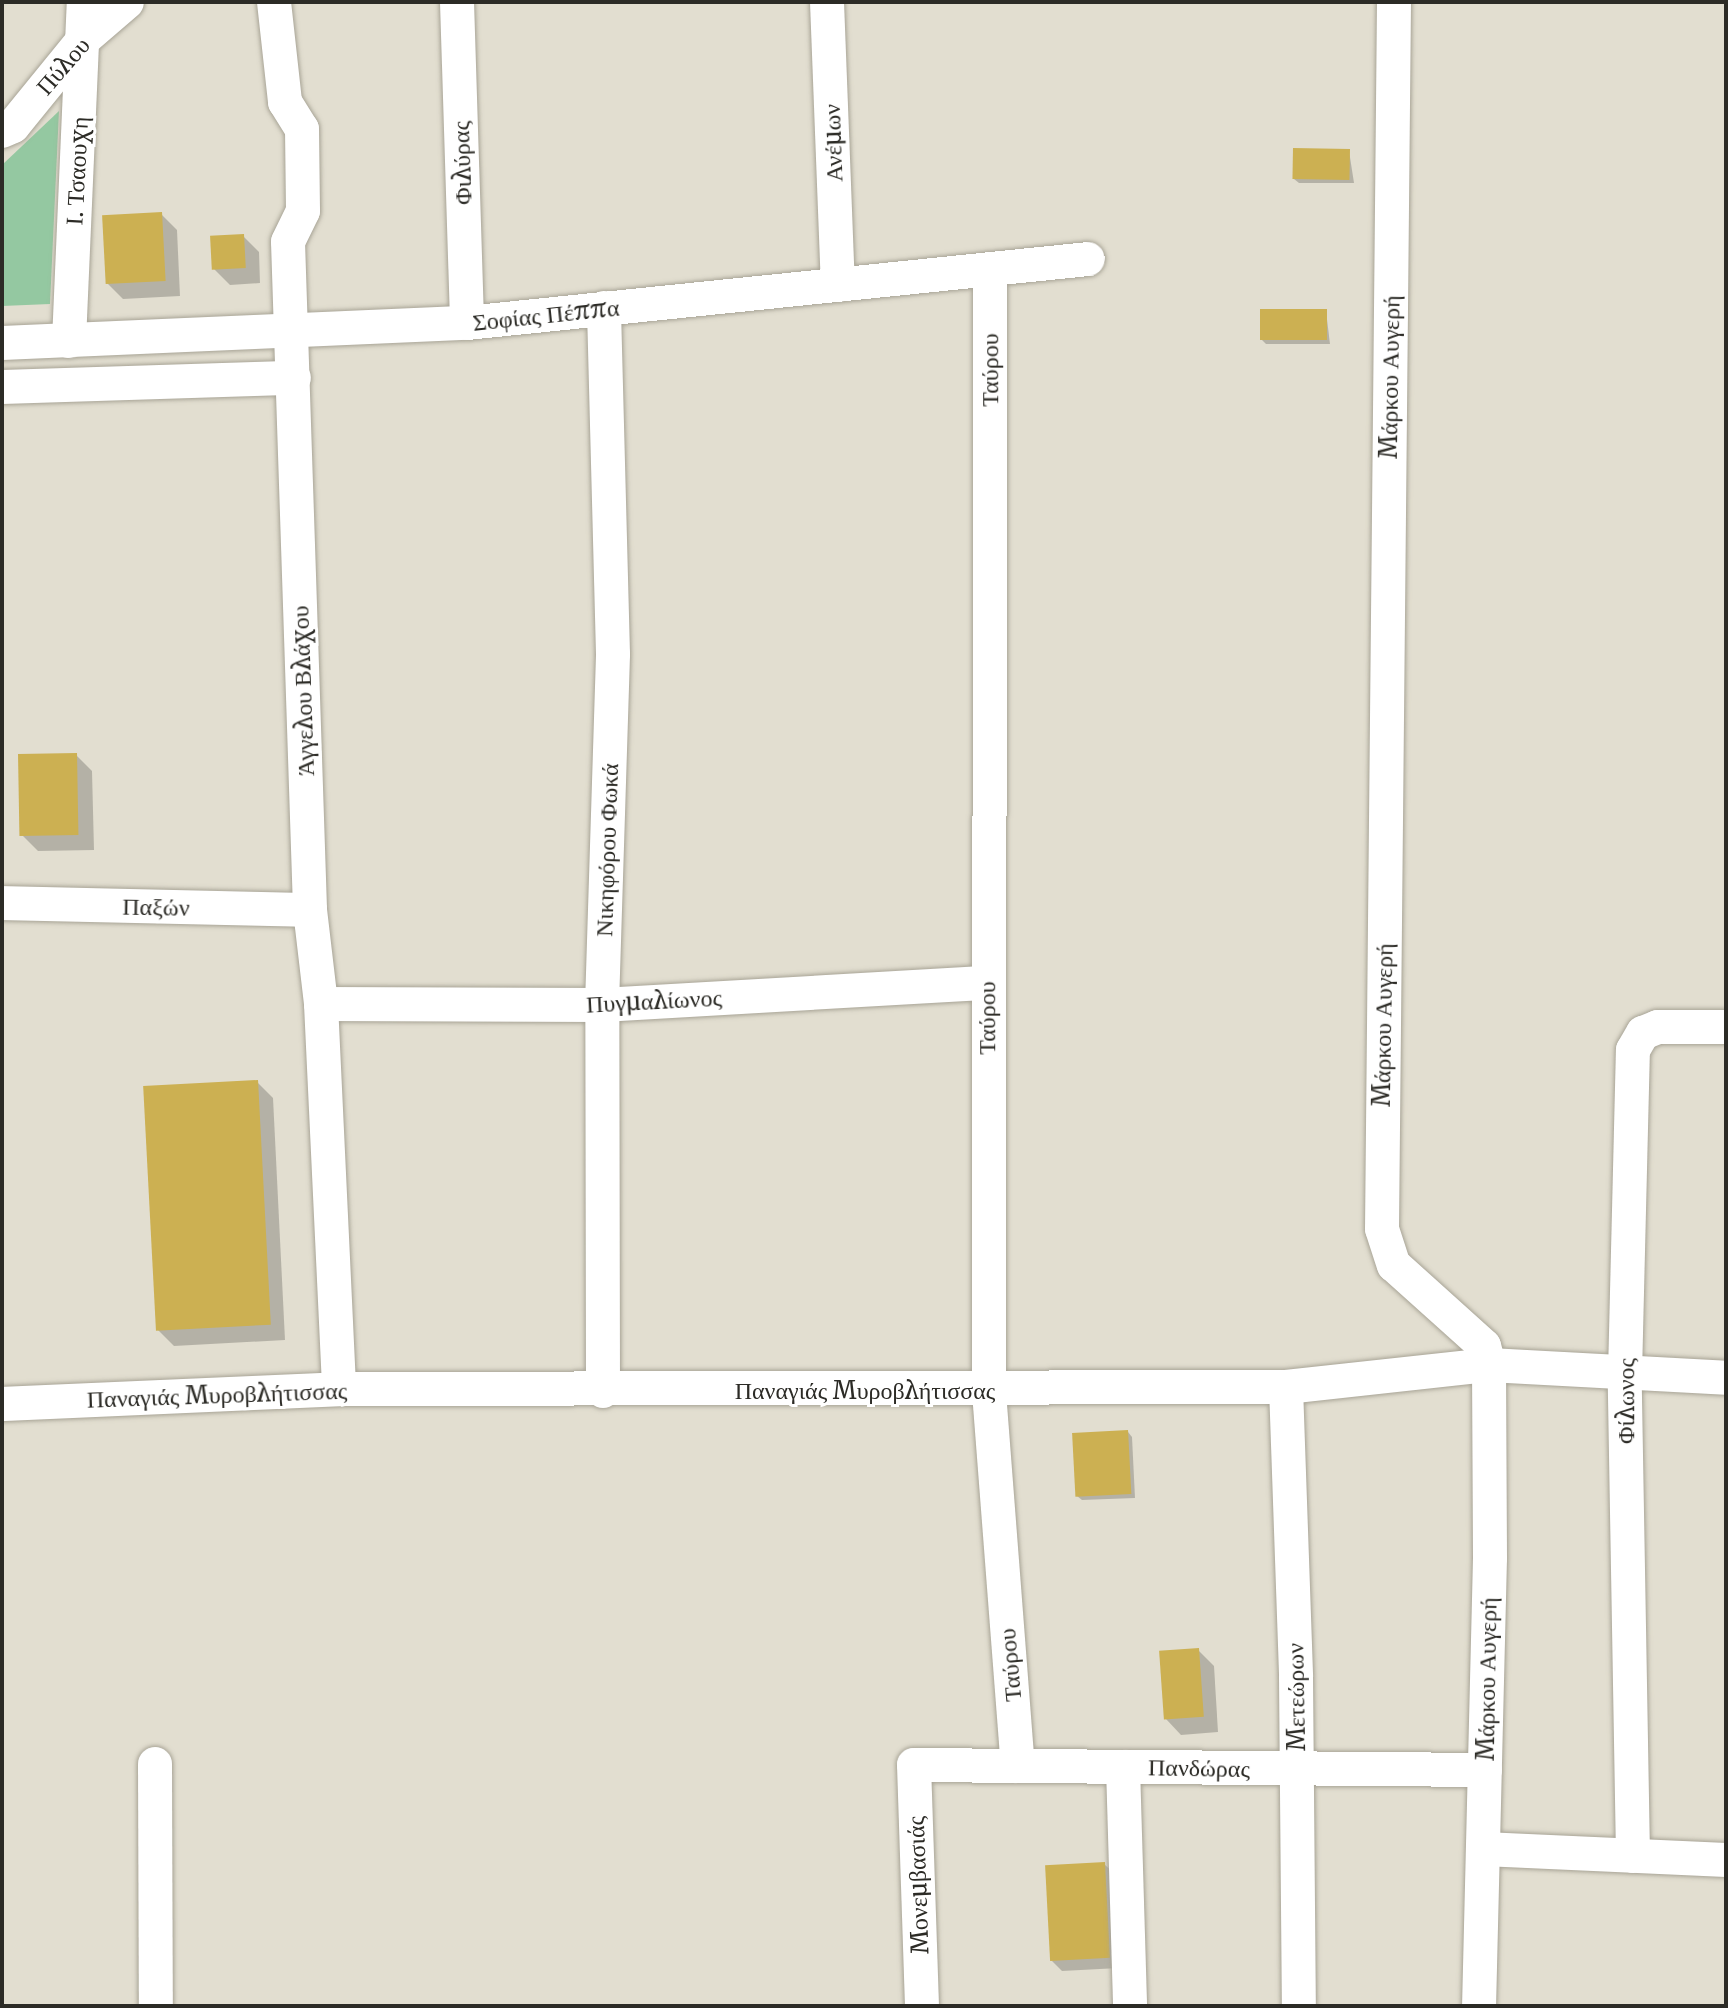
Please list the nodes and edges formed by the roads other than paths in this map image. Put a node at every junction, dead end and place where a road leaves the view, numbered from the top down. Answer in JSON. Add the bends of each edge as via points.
{"nodes":[{"id":1,"x":84,"y":2,"type":"edge"},
{"id":2,"x":127,"y":2,"type":"edge"},
{"id":3,"x":274,"y":2,"type":"edge"},
{"id":4,"x":457,"y":2,"type":"edge"},
{"id":5,"x":827,"y":2,"type":"edge"},
{"id":6,"x":1394,"y":2,"type":"edge"},
{"id":7,"x":83,"y":40,"type":"junction"},
{"id":8,"x":2,"y":131,"type":"edge"},
{"id":9,"x":1088,"y":259,"type":"dead end"},
{"id":10,"x":990,"y":269,"type":"junction"},
{"id":11,"x":838,"y":285,"type":"junction"},
{"id":12,"x":604,"y":308,"type":"junction"},
{"id":13,"x":467,"y":323,"type":"junction"},
{"id":14,"x":293,"y":333,"type":"junction"},
{"id":15,"x":69,"y":341,"type":"junction"},
{"id":16,"x":2,"y":343,"type":"edge"},
{"id":17,"x":294,"y":378,"type":"junction"},
{"id":18,"x":2,"y":387,"type":"edge"},
{"id":19,"x":2,"y":903,"type":"edge"},
{"id":20,"x":310,"y":910,"type":"junction"},
{"id":21,"x":987,"y":983,"type":"junction"},
{"id":22,"x":321,"y":1004,"type":"junction"},
{"id":23,"x":602,"y":1005,"type":"junction"},
{"id":24,"x":1726,"y":1027,"type":"edge"},
{"id":25,"x":1489,"y":1365,"type":"junction"},
{"id":26,"x":1625,"y":1374,"type":"junction"},
{"id":27,"x":1726,"y":1378,"type":"edge"},
{"id":28,"x":1286,"y":1387,"type":"junction"},
{"id":29,"x":339,"y":1389,"type":"junction"},
{"id":30,"x":603,"y":1391,"type":"junction"},
{"id":31,"x":989,"y":1392,"type":"junction"},
{"id":32,"x":2,"y":1404,"type":"edge"},
{"id":33,"x":155,"y":1764,"type":"dead end"},
{"id":34,"x":914,"y":1765,"type":"joint"},
{"id":35,"x":1018,"y":1766,"type":"junction"},
{"id":36,"x":1123,"y":1767,"type":"junction"},
{"id":37,"x":1297,"y":1768,"type":"junction"},
{"id":38,"x":1485,"y":1770,"type":"junction"},
{"id":39,"x":1484,"y":1849,"type":"junction"},
{"id":40,"x":1633,"y":1856,"type":"junction"},
{"id":41,"x":1726,"y":1860,"type":"edge"},
{"id":42,"x":156,"y":2006,"type":"edge"},
{"id":43,"x":922,"y":2006,"type":"edge"},
{"id":44,"x":1130,"y":2006,"type":"edge"},
{"id":45,"x":1299,"y":2006,"type":"edge"},
{"id":46,"x":1479,"y":2006,"type":"edge"}],
"edges":[{"from":1,"to":7,"type":"street","name":"Ι. Τσαουχη"},
{"from":2,"to":7,"type":"street","name":"Πύλου"},
{"from":3,"to":14,"type":"street","name":"Άγγελου Βλάχου","via":[[285,102],[302,129],[303,211],[288,242]]},
{"from":4,"to":13,"type":"street","name":"Φιλύρας"},
{"from":5,"to":11,"type":"street","name":"Ανέμων"},
{"from":6,"to":25,"type":"street","name":"Μάρκου Αυγερή","via":[[1382,1229],[1394,1265],[1484,1346]]},
{"from":7,"to":8,"type":"street","name":"Πύλου","via":[[13,126]]},
{"from":7,"to":15,"type":"street","name":"Ι. Τσαουχη"},
{"from":9,"to":10,"type":"street","name":"Σοφίας Πέππα"},
{"from":10,"to":11,"type":"street","name":"Σοφίας Πέππα"},
{"from":10,"to":21,"type":"street","name":"Ταύρου"},
{"from":11,"to":12,"type":"street","name":"Σοφίας Πέππα"},
{"from":12,"to":13,"type":"street","name":"Σοφίας Πέππα"},
{"from":12,"to":23,"type":"street","name":"Νικηφόρου Φωκά","via":[[613,654]]},
{"from":13,"to":14,"type":"street","name":"Σοφίας Πέππα"},
{"from":14,"to":15,"type":"street","name":"Σοφίας Πέππα"},
{"from":14,"to":17,"type":"street","name":"Άγγελου Βλάχου"},
{"from":15,"to":16,"type":"street","name":"Σοφίας Πέππα"},
{"from":17,"to":18,"type":"street"},
{"from":17,"to":20,"type":"street","name":"Άγγελου Βλάχου"},
{"from":19,"to":20,"type":"street","name":"Παξών"},
{"from":20,"to":22,"type":"street","name":"Άγγελου Βλάχου"},
{"from":21,"to":23,"type":"street","name":"Πυγμαλίωνος"},
{"from":21,"to":31,"type":"street","name":"Ταύρου"},
{"from":22,"to":23,"type":"street","name":"Πυγμαλίωνος"},
{"from":22,"to":29,"type":"street","name":"Άγγελου Βλάχου"},
{"from":23,"to":30,"type":"street","name":"Νικηφόρου Φωκά"},
{"from":24,"to":26,"type":"street","name":"Φίλωνος","via":[[1658,1027],[1643,1033],[1633,1050]]},
{"from":25,"to":26,"type":"street","name":"Παναγιάς Μυροβλήτισσας"},
{"from":25,"to":28,"type":"street","name":"Παναγιάς Μυροβλήτισσας"},
{"from":25,"to":38,"type":"street","name":"Μάρκου Αυγερή"},
{"from":26,"to":27,"type":"street","name":"Παναγιάς Μυροβλήτισσας"},
{"from":26,"to":40,"type":"street","name":"Φίλωνος"},
{"from":28,"to":31,"type":"street","name":"Παναγιάς Μυροβλήτισσας"},
{"from":28,"to":37,"type":"street","name":"Μετεώρων"},
{"from":29,"to":30,"type":"street","name":"Παναγιάς Μυροβλήτισσας"},
{"from":29,"to":32,"type":"street","name":"Παναγιάς Μυροβλήτισσας"},
{"from":30,"to":31,"type":"street","name":"Παναγιάς Μυροβλήτισσας"},
{"from":31,"to":35,"type":"street","name":"Ταύρου"},
{"from":33,"to":42,"type":"street"},
{"from":34,"to":35,"type":"street","name":"Πανδώρας"},
{"from":34,"to":43,"type":"street","name":"Μονεμβασιάς"},
{"from":35,"to":36,"type":"street","name":"Πανδώρας"},
{"from":36,"to":37,"type":"street","name":"Πανδώρας"},
{"from":36,"to":44,"type":"street"},
{"from":37,"to":38,"type":"street","name":"Πανδώρας"},
{"from":37,"to":45,"type":"street","name":"Μετεώρων"},
{"from":38,"to":39,"type":"street","name":"Μάρκου Αυγερή"},
{"from":39,"to":40,"type":"street"},
{"from":39,"to":46,"type":"street","name":"Μάρκου Αυγερή"},
{"from":40,"to":41,"type":"street"}]}
